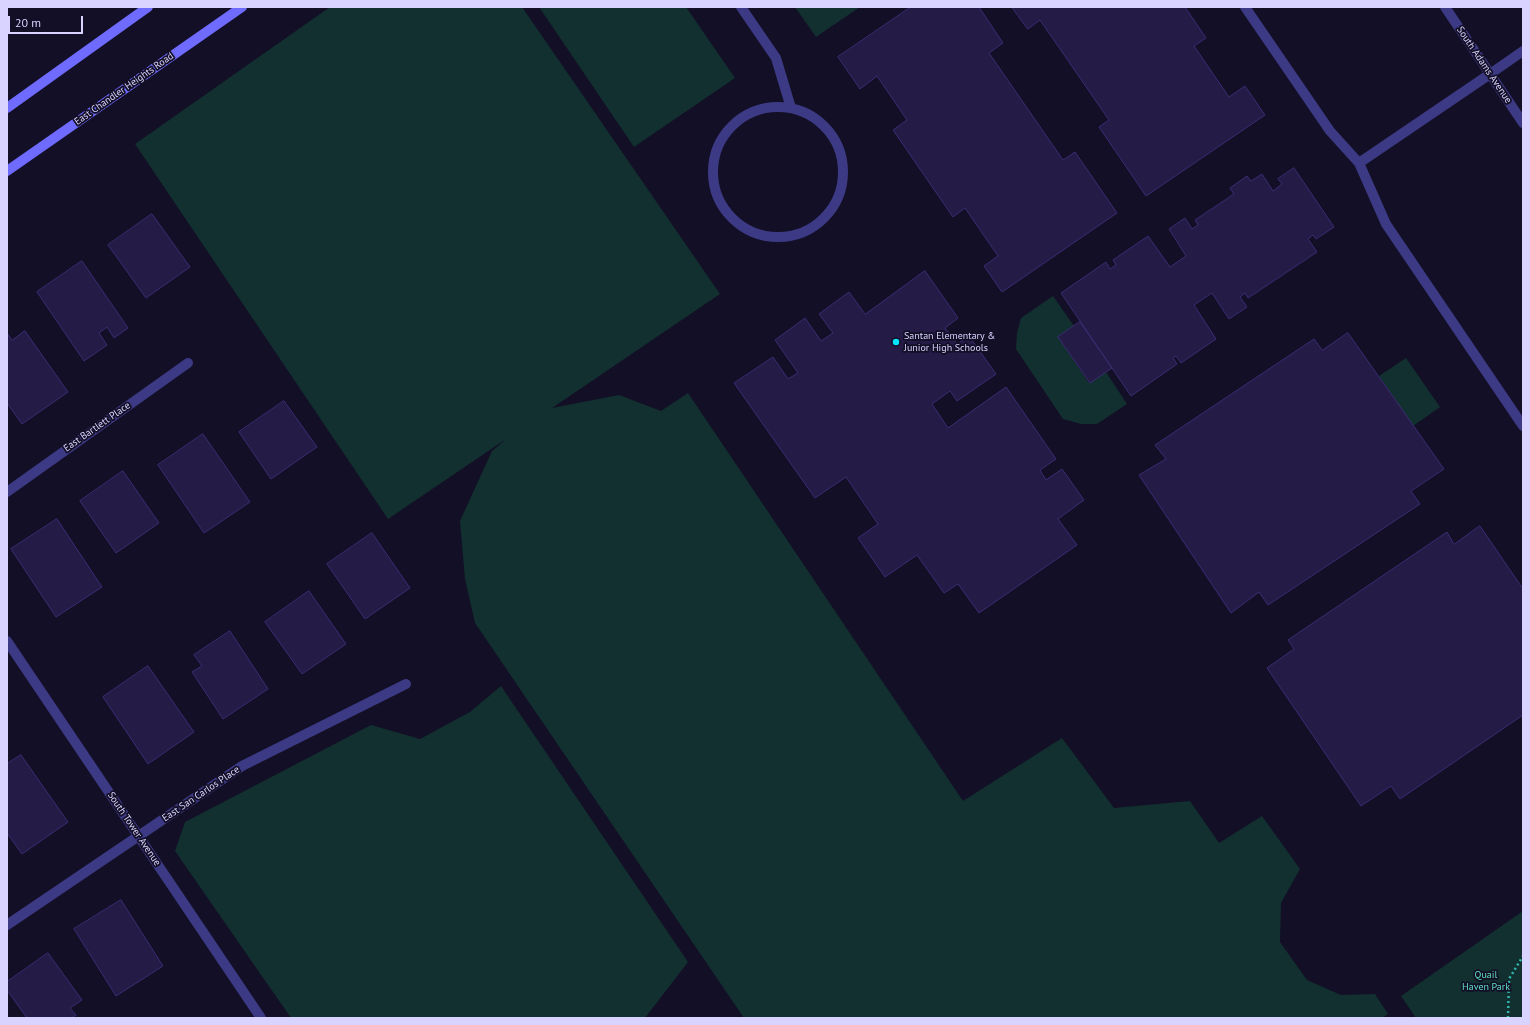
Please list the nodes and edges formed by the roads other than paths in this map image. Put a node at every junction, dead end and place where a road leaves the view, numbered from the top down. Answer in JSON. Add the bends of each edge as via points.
{"nodes":[{"id":1,"x":148,"y":7,"type":"edge"},
{"id":2,"x":242,"y":7,"type":"edge"},
{"id":3,"x":741,"y":7,"type":"edge"},
{"id":4,"x":1246,"y":7,"type":"edge"},
{"id":5,"x":1445,"y":7,"type":"edge"},
{"id":6,"x":1523,"y":51,"type":"edge"},
{"id":7,"x":1490,"y":74,"type":"junction"},
{"id":8,"x":7,"y":108,"type":"edge"},
{"id":9,"x":790,"y":108,"type":"junction"},
{"id":10,"x":1523,"y":123,"type":"edge"},
{"id":11,"x":1359,"y":163,"type":"junction"},
{"id":12,"x":7,"y":171,"type":"edge"},
{"id":13,"x":188,"y":363,"type":"dead end"},
{"id":14,"x":1523,"y":426,"type":"edge"},
{"id":15,"x":7,"y":492,"type":"edge"},
{"id":16,"x":7,"y":642,"type":"edge"},
{"id":17,"x":406,"y":684,"type":"dead end"},
{"id":18,"x":139,"y":836,"type":"junction"},
{"id":19,"x":7,"y":925,"type":"edge"},
{"id":20,"x":261,"y":1018,"type":"edge"}],
"edges":[{"from":1,"to":8,"type":"main road"},
{"from":2,"to":12,"type":"main road","name":"East Chandler Heights Road"},
{"from":3,"to":9,"type":"street","via":[[776,58]]},
{"from":4,"to":11,"type":"street","via":[[1330,131]]},
{"from":5,"to":7,"type":"street","name":"South Adams Avenue"},
{"from":6,"to":7,"type":"street"},
{"from":7,"to":10,"type":"street","name":"South Adams Avenue"},
{"from":7,"to":11,"type":"street"},
{"from":9,"to":9,"type":"street","via":[[769,107],[749,113],[732,126],[719,143],[713,164],[714,185],[721,205],[734,221],[752,232],[773,237],[795,235],[815,226],[831,211],[840,191],[844,170],[839,148],[828,129],[811,115]]},
{"from":11,"to":14,"type":"street","via":[[1386,224]]},
{"from":13,"to":15,"type":"street","name":"East Bartlett Place"},
{"from":16,"to":18,"type":"street","name":"South Tower Avenue"},
{"from":17,"to":18,"type":"street","name":"East San Carlos Place","via":[[242,766]]},
{"from":18,"to":19,"type":"street","name":"East San Carlos Place"},
{"from":18,"to":20,"type":"street","name":"South Tower Avenue"}]}
